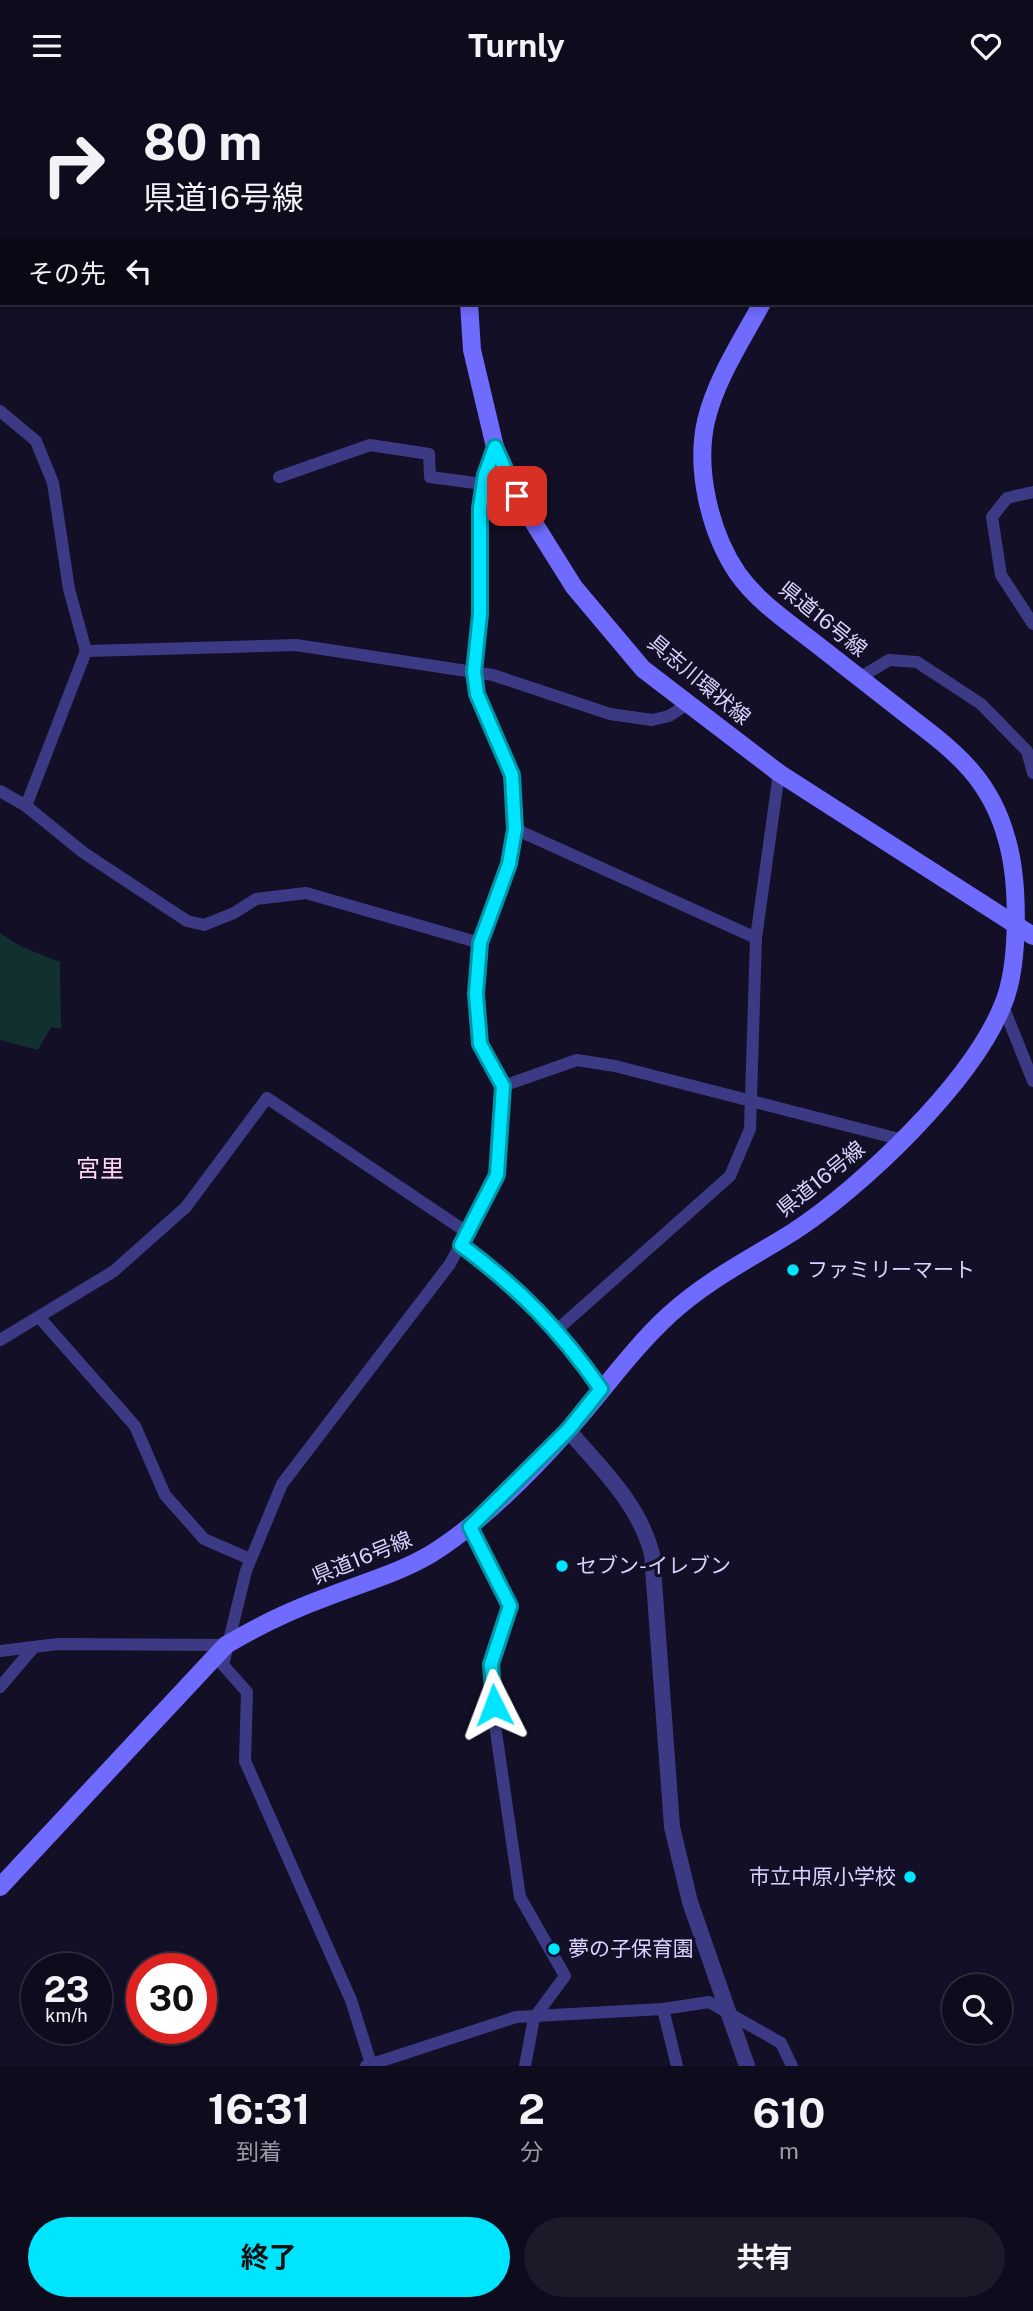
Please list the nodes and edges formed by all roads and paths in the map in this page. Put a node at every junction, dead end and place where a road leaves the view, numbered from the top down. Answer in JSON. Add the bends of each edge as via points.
{"nodes":[{"id":1,"x":469,"y":305,"type":"edge"},
{"id":2,"x":761,"y":305,"type":"edge"},
{"id":3,"x":0,"y":411,"type":"edge"},
{"id":4,"x":495,"y":447,"type":"junction"},
{"id":5,"x":279,"y":477,"type":"dead end"},
{"id":6,"x":484,"y":484,"type":"junction"},
{"id":7,"x":1033,"y":492,"type":"edge"},
{"id":8,"x":1033,"y":624,"type":"edge"},
{"id":9,"x":86,"y":651,"type":"junction"},
{"id":10,"x":474,"y":672,"type":"junction"},
{"id":11,"x":859,"y":678,"type":"junction"},
{"id":12,"x":686,"y":705,"type":"junction"},
{"id":13,"x":779,"y":773,"type":"junction"},
{"id":14,"x":1033,"y":773,"type":"edge"},
{"id":15,"x":0,"y":791,"type":"edge"},
{"id":16,"x":26,"y":806,"type":"junction"},
{"id":17,"x":515,"y":829,"type":"junction"},
{"id":18,"x":1014,"y":924,"type":"junction"},
{"id":19,"x":1033,"y":936,"type":"edge"},
{"id":20,"x":756,"y":938,"type":"junction"},
{"id":21,"x":480,"y":943,"type":"junction"},
{"id":22,"x":1003,"y":1006,"type":"junction"},
{"id":23,"x":1033,"y":1081,"type":"edge"},
{"id":24,"x":503,"y":1086,"type":"junction"},
{"id":25,"x":751,"y":1100,"type":"junction"},
{"id":26,"x":903,"y":1140,"type":"junction"},
{"id":27,"x":465,"y":1239,"type":"junction"},
{"id":28,"x":39,"y":1317,"type":"junction"},
{"id":29,"x":558,"y":1329,"type":"junction"},
{"id":30,"x":0,"y":1340,"type":"edge"},
{"id":31,"x":601,"y":1389,"type":"junction"},
{"id":32,"x":568,"y":1430,"type":"junction"},
{"id":33,"x":470,"y":1527,"type":"junction"},
{"id":34,"x":250,"y":1559,"type":"junction"},
{"id":35,"x":226,"y":1645,"type":"junction"},
{"id":36,"x":34,"y":1647,"type":"junction"},
{"id":37,"x":0,"y":1651,"type":"edge"},
{"id":38,"x":0,"y":1687,"type":"edge"},
{"id":39,"x":0,"y":1888,"type":"edge"},
{"id":40,"x":663,"y":2009,"type":"junction"},
{"id":41,"x":730,"y":2017,"type":"junction"},
{"id":42,"x":534,"y":2018,"type":"junction"},
{"id":43,"x":369,"y":2065,"type":"edge"},
{"id":44,"x":524,"y":2066,"type":"edge"},
{"id":45,"x":677,"y":2066,"type":"edge"},
{"id":46,"x":747,"y":2066,"type":"edge"},
{"id":47,"x":792,"y":2066,"type":"edge"}],
"edges":[{"from":1,"to":4,"type":"main road","name":"具志川環状線","via":[[472,349]]},
{"from":2,"to":11,"type":"main road","name":"県道16号線","via":[[719,384],[705,423],[707,495],[719,536],[739,575],[770,609]]},
{"from":3,"to":9,"type":"street","via":[[36,441],[53,483],[69,589]]},
{"from":4,"to":6,"type":"street"},
{"from":4,"to":12,"type":"main road","name":"具志川環状線","via":[[517,496],[574,587],[643,669]]},
{"from":5,"to":6,"type":"street","via":[[370,445],[429,454],[430,477]]},
{"from":6,"to":10,"type":"street"},
{"from":7,"to":8,"type":"street","via":[[1007,498],[992,517],[1001,575]]},
{"from":9,"to":10,"type":"street","via":[[296,645]]},
{"from":9,"to":16,"type":"street"},
{"from":10,"to":12,"type":"street","via":[[610,714],[652,720],[670,716]]},
{"from":10,"to":17,"type":"street","via":[[477,694],[512,775]]},
{"from":11,"to":14,"type":"street","via":[[890,660],[917,662],[981,704],[1027,751]]},
{"from":11,"to":18,"type":"main road","name":"県道16号線","via":[[974,769],[1007,837]]},
{"from":12,"to":13,"type":"main road","name":"具志川環状線"},
{"from":13,"to":18,"type":"main road","name":"具志川環状線"},
{"from":13,"to":20,"type":"street"},
{"from":15,"to":16,"type":"street"},
{"from":16,"to":21,"type":"street","via":[[84,853],[187,921],[204,925],[256,899],[306,893]]},
{"from":17,"to":20,"type":"street"},
{"from":17,"to":21,"type":"street","via":[[509,864]]},
{"from":18,"to":19,"type":"main road","name":"具志川環状線"},
{"from":18,"to":22,"type":"main road","name":"県道16号線"},
{"from":20,"to":25,"type":"street"},
{"from":21,"to":24,"type":"street","via":[[476,994],[480,1044]]},
{"from":22,"to":23,"type":"street"},
{"from":22,"to":26,"type":"main road","name":"県道16号線","via":[[967,1065]]},
{"from":24,"to":25,"type":"street","via":[[577,1060]]},
{"from":24,"to":27,"type":"street","via":[[497,1175]]},
{"from":25,"to":26,"type":"street"},
{"from":25,"to":29,"type":"street","via":[[750,1129],[730,1176]]},
{"from":26,"to":31,"type":"main road","name":"県道16号線","via":[[823,1210],[706,1283],[666,1318]]},
{"from":27,"to":28,"type":"street","via":[[267,1098],[186,1207],[114,1271]]},
{"from":27,"to":29,"type":"street"},
{"from":27,"to":34,"type":"street","via":[[282,1484]]},
{"from":28,"to":30,"type":"street"},
{"from":28,"to":34,"type":"street","via":[[135,1426],[164,1495],[204,1539]]},
{"from":29,"to":31,"type":"street"},
{"from":31,"to":32,"type":"main road","name":"県道16号線"},
{"from":32,"to":33,"type":"main road","name":"県道16号線"},
{"from":32,"to":41,"type":"street","via":[[628,1501],[646,1532],[652,1554],[672,1827],[690,1902]]},
{"from":33,"to":35,"type":"main road","name":"県道16号線","via":[[405,1568],[265,1622]]},
{"from":33,"to":42,"type":"street","via":[[510,1606],[491,1664],[495,1725],[520,1897],[565,1976]]},
{"from":34,"to":35,"type":"street"},
{"from":35,"to":36,"type":"street"},
{"from":35,"to":39,"type":"main road","name":"県道16号線"},
{"from":35,"to":43,"type":"street","via":[[223,1665],[247,1692],[245,1761],[351,2000]]},
{"from":36,"to":37,"type":"street"},
{"from":36,"to":38,"type":"street"},
{"from":40,"to":41,"type":"street","via":[[709,2002]]},
{"from":40,"to":42,"type":"street"},
{"from":40,"to":45,"type":"street"},
{"from":41,"to":46,"type":"street"},
{"from":41,"to":47,"type":"street","via":[[781,2043]]},
{"from":42,"to":43,"type":"street","via":[[516,2017]]},
{"from":42,"to":44,"type":"street"}]}
